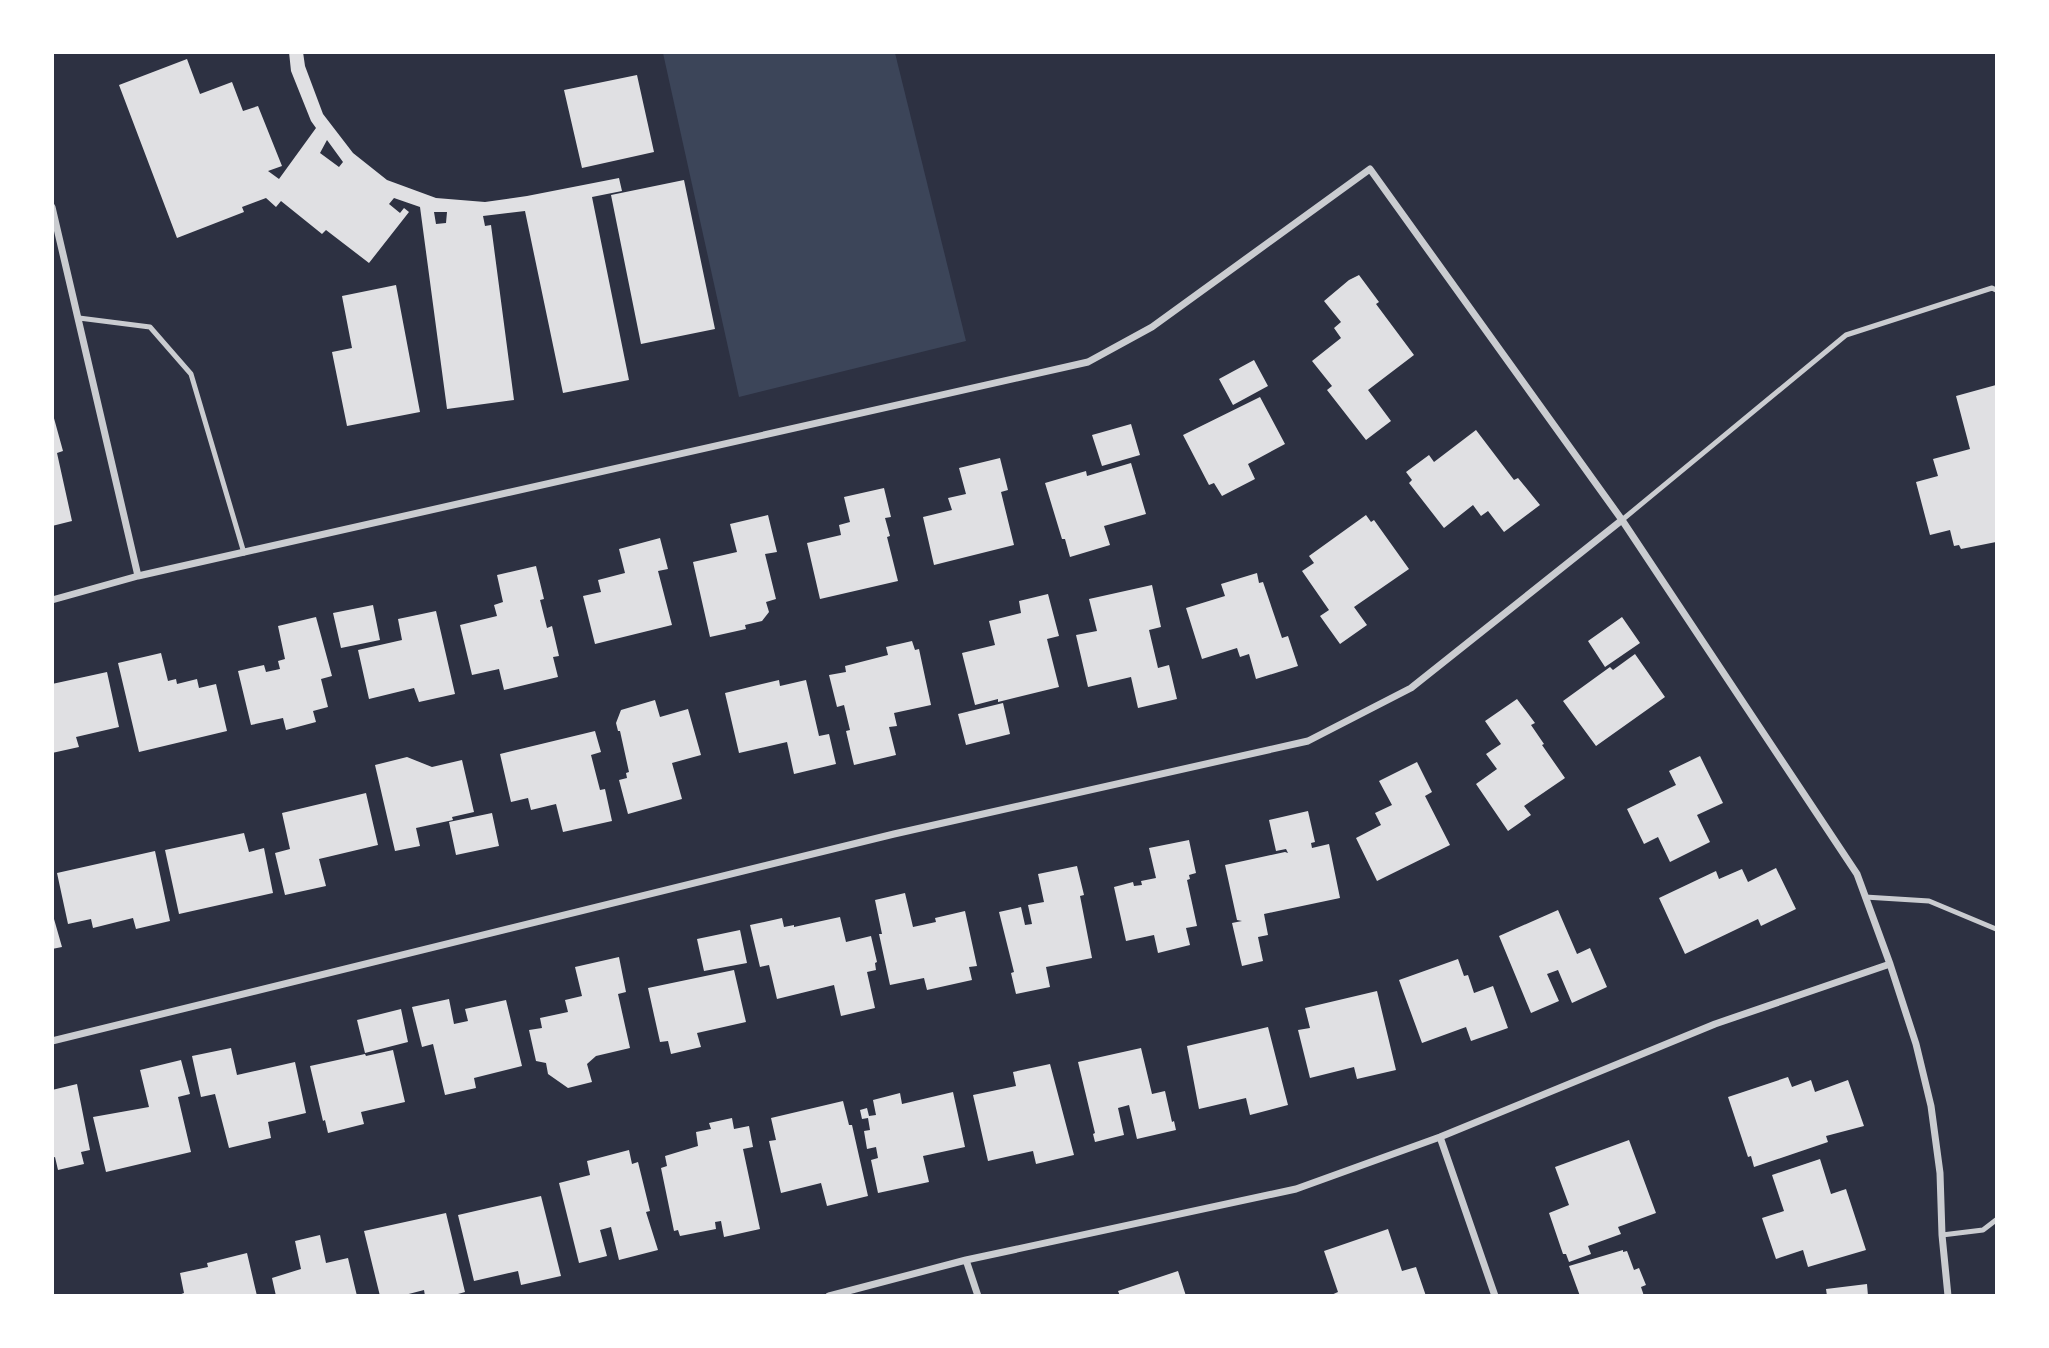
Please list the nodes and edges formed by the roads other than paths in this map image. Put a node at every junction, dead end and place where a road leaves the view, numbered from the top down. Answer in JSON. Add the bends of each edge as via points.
{"nodes":[{"id":1,"x":52,"y":207,"type":"edge"},
{"id":2,"x":1997,"y":290,"type":"edge"},
{"id":3,"x":79,"y":318,"type":"junction"},
{"id":4,"x":1622,"y":520,"type":"junction"},
{"id":5,"x":244,"y":553,"type":"junction"},
{"id":6,"x":138,"y":576,"type":"junction"},
{"id":7,"x":52,"y":600,"type":"edge"},
{"id":8,"x":1866,"y":897,"type":"junction"},
{"id":9,"x":1997,"y":929,"type":"edge"},
{"id":10,"x":1890,"y":964,"type":"junction"},
{"id":11,"x":52,"y":1041,"type":"edge"},
{"id":12,"x":1440,"y":1137,"type":"junction"},
{"id":13,"x":1997,"y":1220,"type":"edge"},
{"id":14,"x":1942,"y":1235,"type":"junction"},
{"id":15,"x":966,"y":1261,"type":"junction"},
{"id":16,"x":828,"y":1296,"type":"edge"},
{"id":17,"x":978,"y":1296,"type":"edge"},
{"id":18,"x":1495,"y":1296,"type":"edge"},
{"id":19,"x":1948,"y":1296,"type":"edge"}],
"edges":[{"from":1,"to":3,"type":"street"},
{"from":2,"to":4,"type":"lane","via":[[1846,335]]},
{"from":3,"to":5,"type":"lane","via":[[150,327],[191,374]]},
{"from":3,"to":6,"type":"street"},
{"from":4,"to":5,"type":"street","via":[[1370,169],[1152,327],[1088,362]]},
{"from":4,"to":8,"type":"street","via":[[1857,874]]},
{"from":4,"to":11,"type":"street","via":[[1411,688],[1308,741],[894,834]]},
{"from":5,"to":6,"type":"street"},
{"from":6,"to":7,"type":"street"},
{"from":8,"to":9,"type":"lane","via":[[1929,901]]},
{"from":8,"to":10,"type":"street"},
{"from":10,"to":12,"type":"street","via":[[1715,1024]]},
{"from":10,"to":14,"type":"street","via":[[1931,1106]]},
{"from":12,"to":15,"type":"street","via":[[1296,1189]]},
{"from":12,"to":18,"type":"street"},
{"from":13,"to":14,"type":"lane","via":[[1983,1230]]},
{"from":14,"to":19,"type":"street"},
{"from":15,"to":16,"type":"street"},
{"from":15,"to":17,"type":"street"}]}
